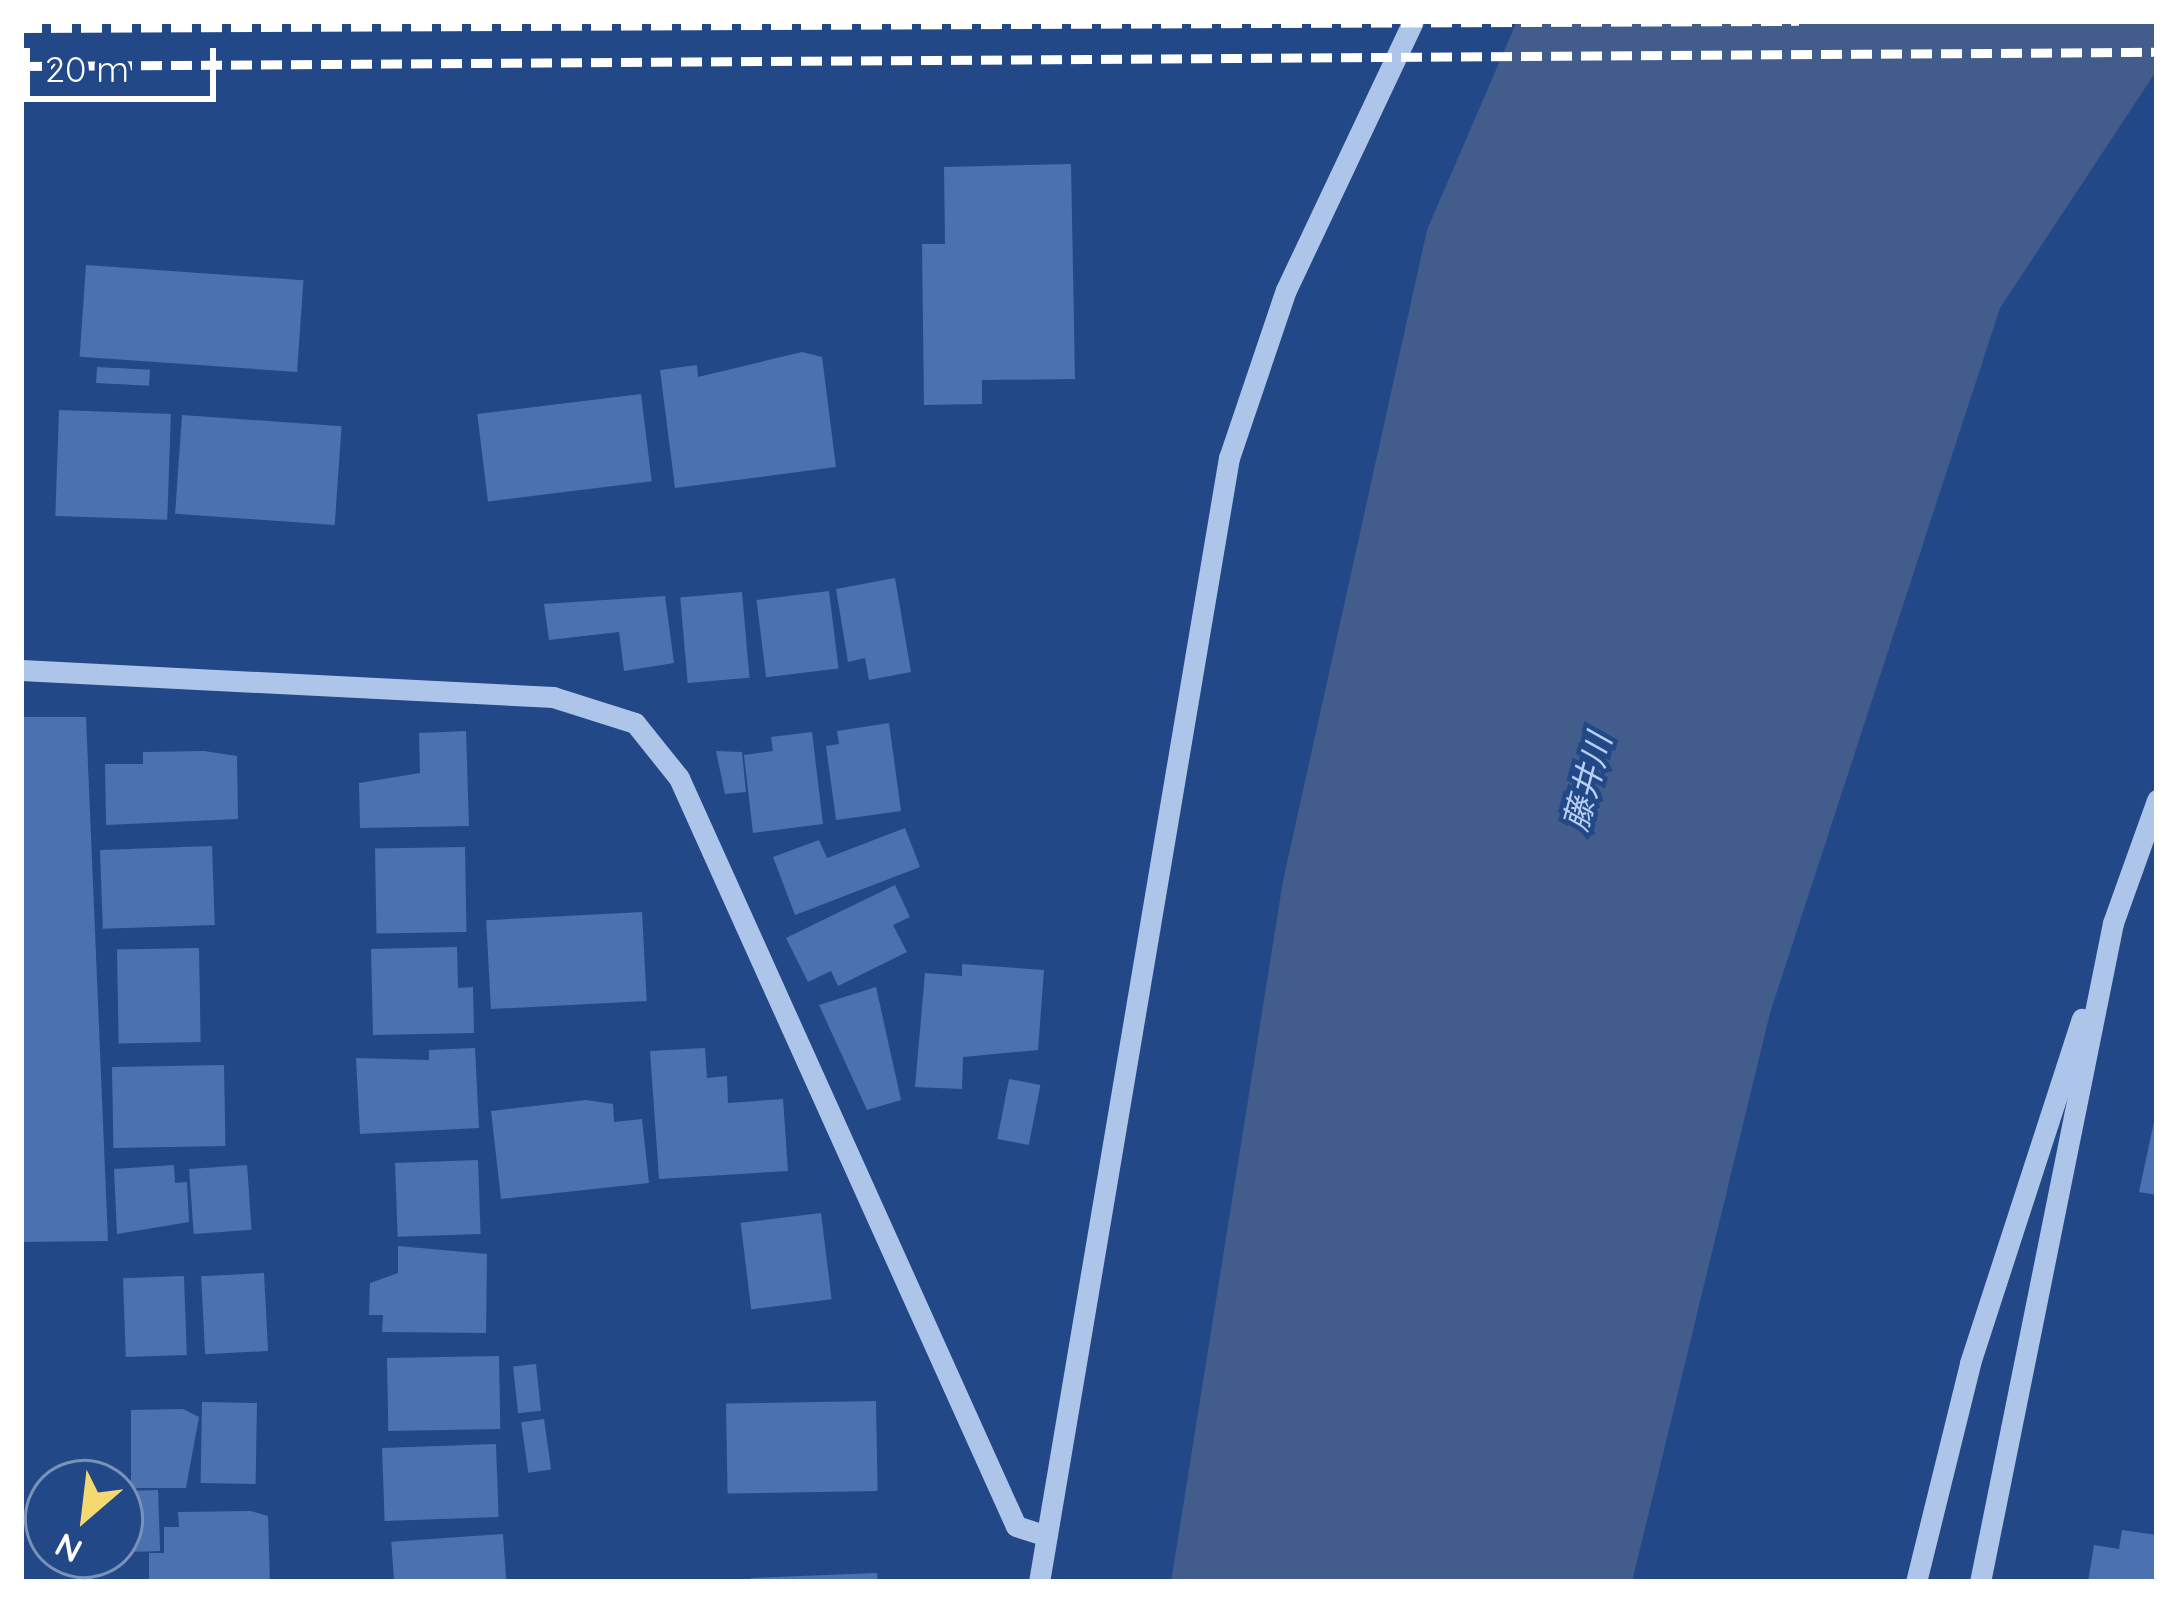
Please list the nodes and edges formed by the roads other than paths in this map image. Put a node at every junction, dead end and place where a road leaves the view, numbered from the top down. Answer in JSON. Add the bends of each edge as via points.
{"nodes":[{"id":1,"x":1413,"y":21,"type":"edge"},
{"id":2,"x":21,"y":670,"type":"edge"},
{"id":3,"x":2157,"y":800,"type":"edge"},
{"id":4,"x":2113,"y":923,"type":"junction"},
{"id":5,"x":1046,"y":1536,"type":"junction"},
{"id":6,"x":1039,"y":1582,"type":"edge"},
{"id":7,"x":1916,"y":1582,"type":"edge"},
{"id":8,"x":1980,"y":1582,"type":"edge"}],
"edges":[{"from":1,"to":5,"type":"street","via":[[1286,290],[1229,458]]},
{"from":2,"to":5,"type":"street","via":[[553,697],[635,724],[679,778],[1016,1526]]},
{"from":3,"to":4,"type":"street"},
{"from":4,"to":7,"type":"street","via":[[1970,1363]]},
{"from":4,"to":8,"type":"street"},
{"from":5,"to":6,"type":"street"}]}
